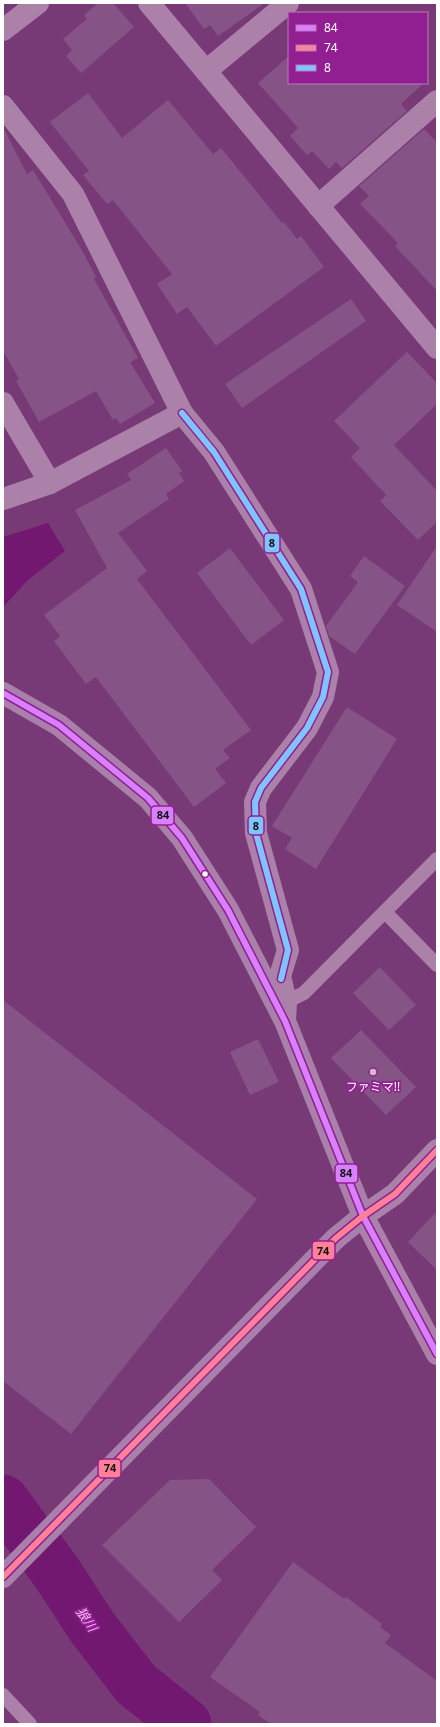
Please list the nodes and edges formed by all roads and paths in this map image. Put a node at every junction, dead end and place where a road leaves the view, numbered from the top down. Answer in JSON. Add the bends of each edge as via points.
{"nodes":[{"id":1,"x":38,"y":3,"type":"edge"},
{"id":2,"x":149,"y":3,"type":"edge"},
{"id":3,"x":288,"y":3,"type":"edge"},
{"id":4,"x":3,"y":30,"type":"edge"},
{"id":5,"x":206,"y":71,"type":"junction"},
{"id":6,"x":436,"y":105,"type":"edge"},
{"id":7,"x":3,"y":106,"type":"edge"},
{"id":8,"x":318,"y":206,"type":"junction"},
{"id":9,"x":437,"y":348,"type":"edge"},
{"id":10,"x":3,"y":403,"type":"edge"},
{"id":11,"x":182,"y":413,"type":"junction"},
{"id":12,"x":50,"y":483,"type":"junction"},
{"id":13,"x":3,"y":499,"type":"edge"},
{"id":14,"x":3,"y":693,"type":"edge"},
{"id":15,"x":437,"y":859,"type":"edge"},
{"id":16,"x":385,"y":912,"type":"junction"},
{"id":17,"x":437,"y":965,"type":"edge"},
{"id":18,"x":286,"y":1011,"type":"junction"},
{"id":19,"x":437,"y":1150,"type":"edge"},
{"id":20,"x":363,"y":1216,"type":"junction"},
{"id":21,"x":437,"y":1354,"type":"edge"},
{"id":22,"x":3,"y":1577,"type":"edge"},
{"id":23,"x":3,"y":1695,"type":"edge"},
{"id":24,"x":30,"y":1724,"type":"edge"}],
"edges":[{"from":1,"to":4,"type":"street"},
{"from":2,"to":5,"type":"street"},
{"from":3,"to":5,"type":"street"},
{"from":5,"to":8,"type":"street"},
{"from":6,"to":8,"type":"street"},
{"from":7,"to":11,"type":"street","via":[[73,194]]},
{"from":8,"to":9,"type":"street"},
{"from":10,"to":12,"type":"street"},
{"from":11,"to":12,"type":"street"},
{"from":11,"to":18,"type":"street","via":[[214,452],[301,589],[328,672],[323,697],[307,728],[261,788],[255,802],[256,833],[288,950],[280,976]]},
{"from":12,"to":13,"type":"street"},
{"from":14,"to":18,"type":"main road","via":[[59,725],[148,798],[182,838],[228,910]]},
{"from":15,"to":16,"type":"lane"},
{"from":16,"to":17,"type":"lane"},
{"from":16,"to":18,"type":"lane"},
{"from":18,"to":20,"type":"main road"},
{"from":19,"to":20,"type":"street","via":[[395,1194]]},
{"from":20,"to":21,"type":"street"},
{"from":20,"to":22,"type":"main road","via":[[336,1238]]},
{"from":23,"to":24,"type":"lane"}]}
